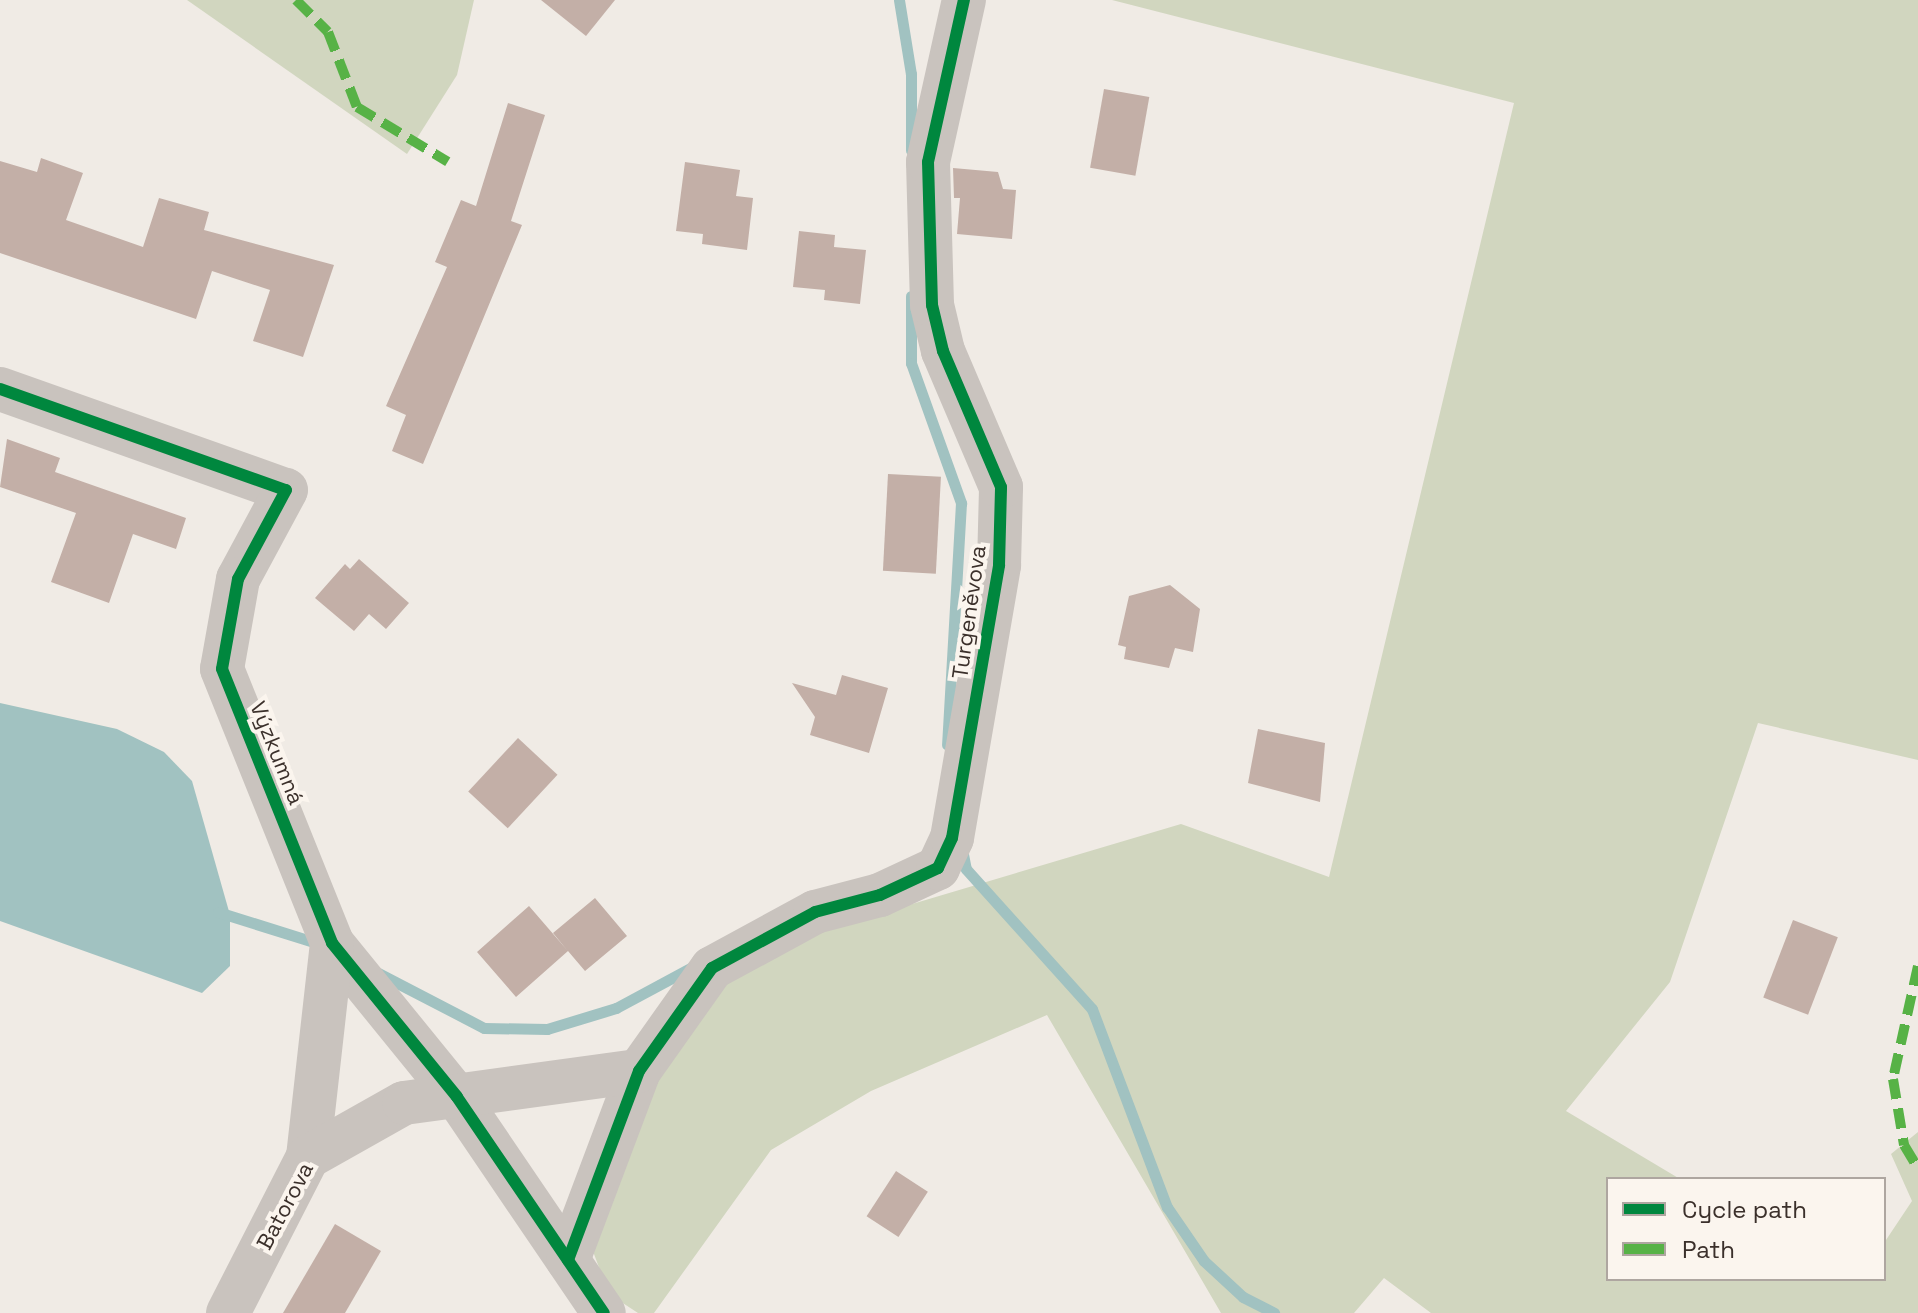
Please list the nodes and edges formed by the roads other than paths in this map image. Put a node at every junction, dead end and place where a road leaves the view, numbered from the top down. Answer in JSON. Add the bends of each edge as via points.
{"nodes":[{"id":1,"x":964,"y":0,"type":"edge"},
{"id":2,"x":0,"y":389,"type":"edge"},
{"id":3,"x":332,"y":943,"type":"junction"},
{"id":4,"x":639,"y":1071,"type":"junction"},
{"id":5,"x":457,"y":1097,"type":"junction"},
{"id":6,"x":308,"y":1157,"type":"junction"},
{"id":7,"x":568,"y":1260,"type":"junction"},
{"id":8,"x":228,"y":1313,"type":"edge"},
{"id":9,"x":604,"y":1313,"type":"edge"}],
"edges":[{"from":1,"to":4,"type":"street","name":"Turgeněvova","via":[[928,162],[932,305],[943,351],[1001,487],[999,565],[952,838],[938,868],[880,895],[815,912],[712,968]]},
{"from":2,"to":3,"type":"street","name":"Výzkumná","via":[[286,490],[238,579],[222,669]]},
{"from":3,"to":5,"type":"street","name":"Výzkumná"},
{"from":3,"to":6,"type":"street"},
{"from":4,"to":5,"type":"street","name":"Batorova"},
{"from":4,"to":7,"type":"street","name":"Turgeněvova"},
{"from":5,"to":6,"type":"street","name":"Batorova","via":[[404,1103]]},
{"from":5,"to":7,"type":"street","name":"Výzkumná"},
{"from":6,"to":8,"type":"street","name":"Batorova"},
{"from":7,"to":9,"type":"street"}]}
